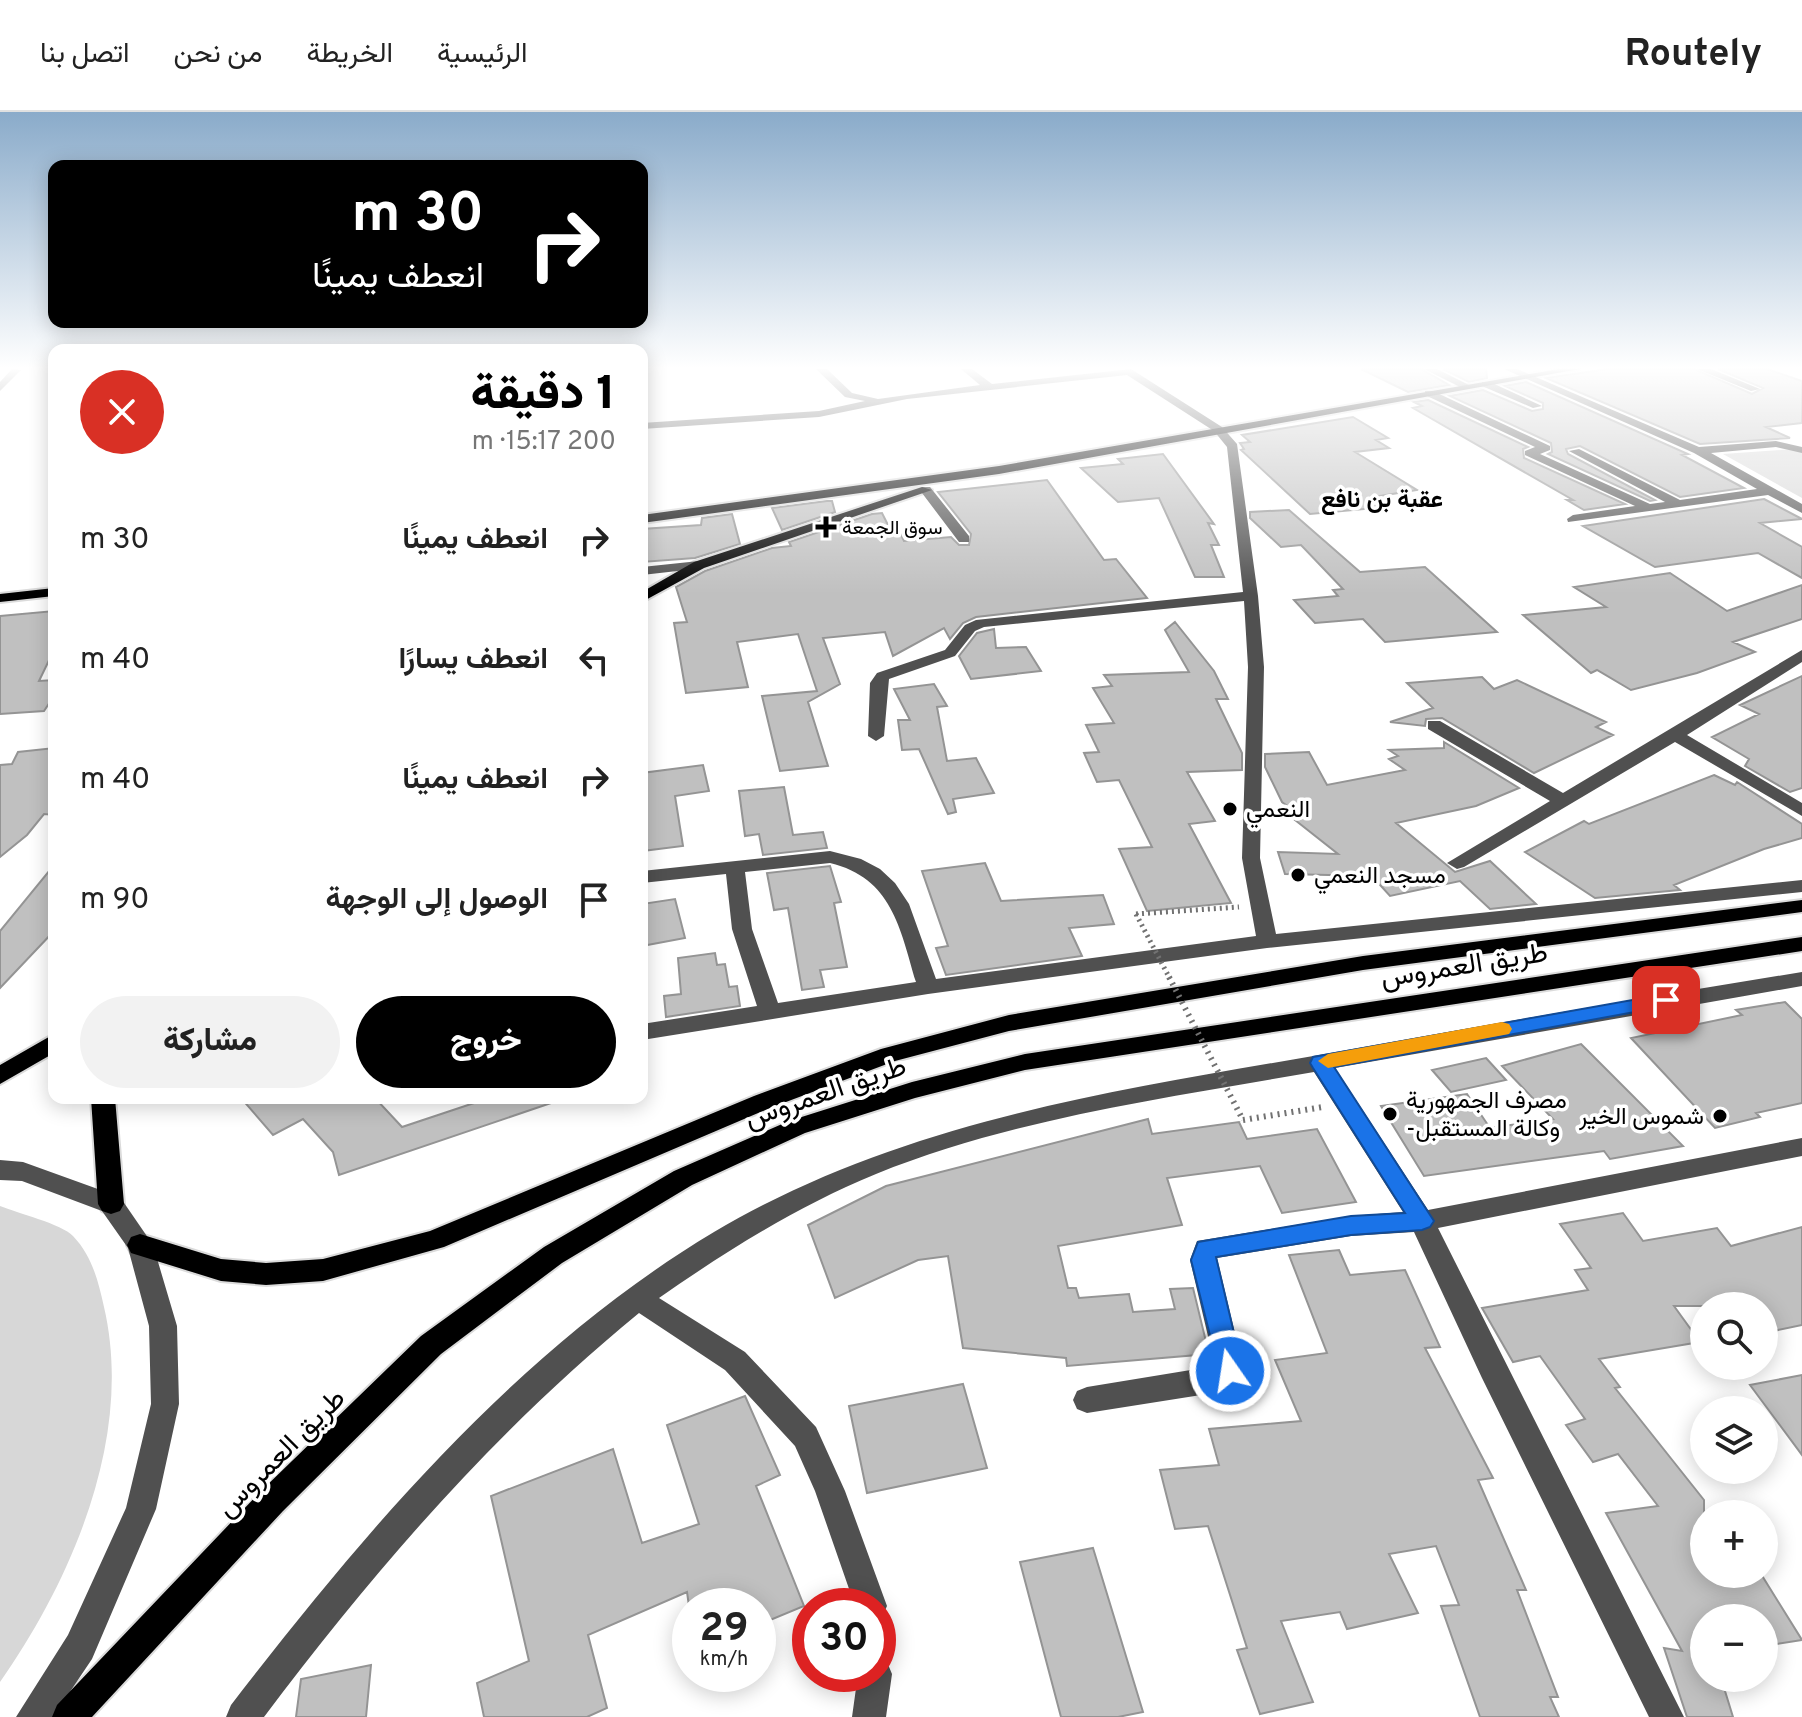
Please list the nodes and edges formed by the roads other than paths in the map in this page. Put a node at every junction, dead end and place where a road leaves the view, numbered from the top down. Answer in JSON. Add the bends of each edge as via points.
{"nodes":[{"id":1,"x":1138,"y":444,"type":"edge"},
{"id":2,"x":1231,"y":444,"type":"edge"},
{"id":3,"x":1537,"y":444,"type":"edge"},
{"id":4,"x":1682,"y":444,"type":"edge"},
{"id":5,"x":1802,"y":450,"type":"edge"},
{"id":6,"x":1575,"y":451,"type":"dead end"},
{"id":7,"x":1698,"y":451,"type":"junction"},
{"id":8,"x":999,"y":470,"type":"junction"},
{"id":9,"x":866,"y":488,"type":"junction"},
{"id":10,"x":926,"y":490,"type":"junction"},
{"id":11,"x":1771,"y":491,"type":"junction"},
{"id":12,"x":1678,"y":504,"type":"junction"},
{"id":13,"x":871,"y":506,"type":"junction"},
{"id":14,"x":1648,"y":508,"type":"junction"},
{"id":15,"x":1802,"y":509,"type":"edge"},
{"id":16,"x":648,"y":518,"type":"edge"},
{"id":17,"x":1573,"y":519,"type":"dead end"},
{"id":18,"x":964,"y":539,"type":"dead end"},
{"id":19,"x":699,"y":565,"type":"junction"},
{"id":20,"x":648,"y":570,"type":"edge"},
{"id":21,"x":48,"y":593,"type":"edge"},
{"id":22,"x":648,"y":595,"type":"edge"},
{"id":23,"x":1251,"y":596,"type":"junction"},
{"id":24,"x":0,"y":598,"type":"edge"},
{"id":25,"x":1802,"y":655,"type":"edge"},
{"id":26,"x":1434,"y":725,"type":"dead end"},
{"id":27,"x":1675,"y":735,"type":"junction"},
{"id":28,"x":876,"y":736,"type":"dead end"},
{"id":29,"x":1561,"y":800,"type":"junction"},
{"id":30,"x":1802,"y":811,"type":"edge"},
{"id":31,"x":1457,"y":863,"type":"dead end"},
{"id":32,"x":735,"y":865,"type":"junction"},
{"id":33,"x":648,"y":876,"type":"edge"},
{"id":34,"x":1802,"y":886,"type":"edge"},
{"id":35,"x":1802,"y":906,"type":"edge"},
{"id":36,"x":1267,"y":941,"type":"junction"},
{"id":37,"x":1802,"y":944,"type":"edge"},
{"id":38,"x":1802,"y":979,"type":"edge"},
{"id":39,"x":928,"y":987,"type":"junction"},
{"id":40,"x":770,"y":1013,"type":"junction"},
{"id":41,"x":648,"y":1031,"type":"edge"},
{"id":42,"x":48,"y":1046,"type":"edge"},
{"id":43,"x":1320,"y":1063,"type":"junction"},
{"id":44,"x":0,"y":1076,"type":"edge"},
{"id":45,"x":103,"y":1104,"type":"edge"},
{"id":46,"x":1802,"y":1147,"type":"edge"},
{"id":47,"x":0,"y":1170,"type":"edge"},
{"id":48,"x":111,"y":1204,"type":"junction"},
{"id":49,"x":1422,"y":1221,"type":"junction"},
{"id":50,"x":140,"y":1245,"type":"junction"},
{"id":51,"x":638,"y":1298,"type":"junction"},
{"id":52,"x":1087,"y":1400,"type":"dead end"},
{"id":53,"x":865,"y":1588,"type":"edge"},
{"id":54,"x":872,"y":1692,"type":"edge"},
{"id":55,"x":33,"y":1717,"type":"edge"},
{"id":56,"x":69,"y":1717,"type":"edge"},
{"id":57,"x":243,"y":1717,"type":"edge"},
{"id":58,"x":869,"y":1717,"type":"edge"},
{"id":59,"x":1667,"y":1717,"type":"edge"}],
"edges":[{"from":1,"to":8,"type":"main road"},
{"from":2,"to":23,"type":"street"},
{"from":3,"to":14,"type":"street","via":[[1546,448],[1529,453]]},
{"from":4,"to":7,"type":"street"},
{"from":5,"to":7,"type":"street","via":[[1776,444]]},
{"from":6,"to":12,"type":"street"},
{"from":7,"to":11,"type":"street"},
{"from":8,"to":9,"type":"main road"},
{"from":8,"to":10,"type":"main road"},
{"from":9,"to":13,"type":"main road","via":[[881,495]]},
{"from":9,"to":16,"type":"main road"},
{"from":10,"to":13,"type":"main road"},
{"from":10,"to":18,"type":"street"},
{"from":11,"to":12,"type":"street"},
{"from":11,"to":15,"type":"street"},
{"from":12,"to":14,"type":"street"},
{"from":13,"to":19,"type":"main road"},
{"from":14,"to":17,"type":"street"},
{"from":19,"to":20,"type":"street"},
{"from":19,"to":22,"type":"main road"},
{"from":21,"to":24,"type":"main road"},
{"from":23,"to":28,"type":"street","via":[[981,623],[970,628],[950,653],[883,676],[878,683]]},
{"from":23,"to":36,"type":"street","via":[[1256,667],[1251,858]]},
{"from":25,"to":27,"type":"street"},
{"from":26,"to":29,"type":"street"},
{"from":27,"to":29,"type":"street"},
{"from":27,"to":30,"type":"street"},
{"from":29,"to":31,"type":"street"},
{"from":32,"to":33,"type":"street"},
{"from":32,"to":39,"type":"street","via":[[830,857],[859,863],[898,896]]},
{"from":32,"to":40,"type":"street","via":[[742,929]]},
{"from":34,"to":36,"type":"street"},
{"from":35,"to":50,"type":"main road","name":"طريق العمروس","via":[[1363,963],[1009,1023],[875,1060],[435,1240],[323,1270],[221,1270]]},
{"from":36,"to":39,"type":"street"},
{"from":37,"to":56,"type":"main road","name":"طريق العمروس","via":[[1025,1062],[912,1090],[797,1127],[697,1171],[553,1255],[431,1345],[272,1501]]},
{"from":38,"to":43,"type":"street"},
{"from":39,"to":40,"type":"street"},
{"from":40,"to":41,"type":"street"},
{"from":42,"to":44,"type":"main road"},
{"from":43,"to":49,"type":"street"},
{"from":43,"to":51,"type":"street","via":[[1065,1107],[926,1143],[806,1195],[687,1263]]},
{"from":45,"to":48,"type":"main road"},
{"from":46,"to":49,"type":"street"},
{"from":47,"to":48,"type":"street","via":[[23,1172]]},
{"from":48,"to":50,"type":"street"},
{"from":49,"to":52,"type":"street","via":[[1351,1226],[1206,1249],[1203,1260],[1230,1371],[1220,1379]]},
{"from":49,"to":59,"type":"street"},
{"from":50,"to":55,"type":"street","via":[[163,1326],[165,1404],[141,1509],[80,1647]]},
{"from":51,"to":53,"type":"street","via":[[735,1361],[806,1437]]},
{"from":51,"to":57,"type":"street","via":[[486,1428],[324,1608]]},
{"from":54,"to":58,"type":"street"}]}
